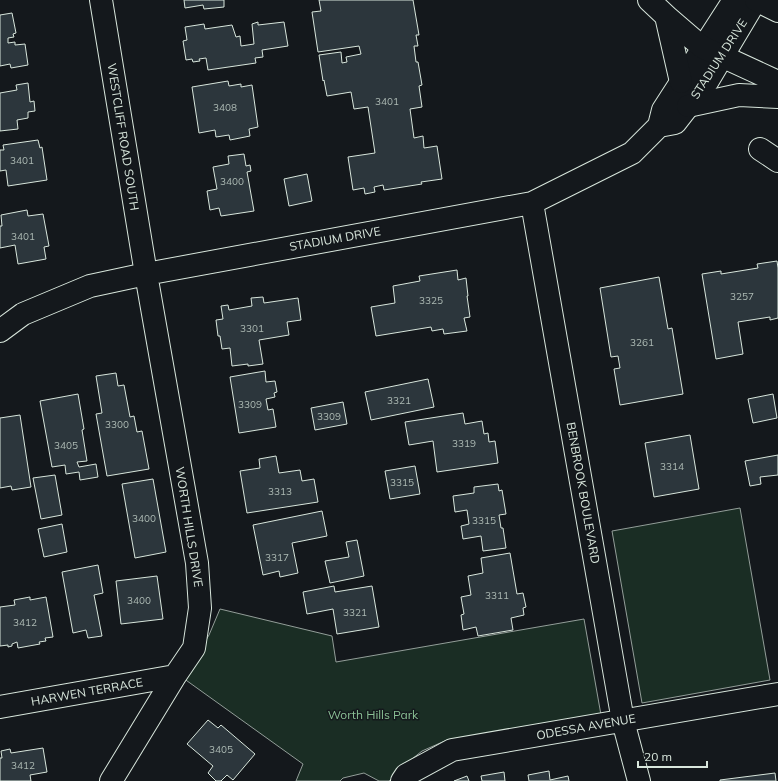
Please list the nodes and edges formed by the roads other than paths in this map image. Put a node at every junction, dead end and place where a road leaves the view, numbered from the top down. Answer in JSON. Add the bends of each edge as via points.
{"nodes":[{"id":1,"x":101,"y":0,"type":"edge"},
{"id":2,"x":649,"y":0,"type":"edge"},
{"id":3,"x":734,"y":0,"type":"edge"},
{"id":4,"x":756,"y":0,"type":"edge"},
{"id":5,"x":778,"y":11,"type":"edge"},
{"id":6,"x":666,"y":16,"type":"junction"},
{"id":7,"x":702,"y":47,"type":"junction"},
{"id":8,"x":722,"y":56,"type":"junction"},
{"id":9,"x":681,"y":82,"type":"junction"},
{"id":10,"x":778,"y":82,"type":"edge"},
{"id":11,"x":778,"y":97,"type":"edge"},
{"id":12,"x":688,"y":106,"type":"junction"},
{"id":13,"x":659,"y":126,"type":"junction"},
{"id":14,"x":760,"y":149,"type":"dead end"},
{"id":15,"x":778,"y":161,"type":"edge"},
{"id":16,"x":532,"y":203,"type":"junction"},
{"id":17,"x":146,"y":274,"type":"junction"},
{"id":18,"x":0,"y":331,"type":"edge"},
{"id":19,"x":174,"y":676,"type":"junction"},
{"id":20,"x":778,"y":694,"type":"edge"},
{"id":21,"x":0,"y":707,"type":"edge"},
{"id":22,"x":623,"y":720,"type":"junction"},
{"id":23,"x":111,"y":781,"type":"edge"},
{"id":24,"x":402,"y":781,"type":"edge"},
{"id":25,"x":639,"y":781,"type":"edge"}],
"edges":[{"from":1,"to":17,"type":"street","name":"WESTCLIFF ROAD SOUTH"},
{"from":2,"to":6,"type":"street"},
{"from":3,"to":7,"type":"street","name":"STADIUM DRIVE"},
{"from":4,"to":5,"type":"street"},
{"from":4,"to":8,"type":"street","name":"STADIUM DRIVE"},
{"from":6,"to":7,"type":"street"},
{"from":6,"to":9,"type":"street"},
{"from":7,"to":8,"type":"street"},
{"from":7,"to":9,"type":"street","name":"STADIUM DRIVE"},
{"from":8,"to":10,"type":"street"},
{"from":8,"to":12,"type":"street","name":"STADIUM DRIVE","via":[[707,82]]},
{"from":9,"to":13,"type":"street","name":"STADIUM DRIVE","via":[[662,110]]},
{"from":11,"to":12,"type":"street","via":[[739,95]]},
{"from":12,"to":13,"type":"street","name":"STADIUM DRIVE","via":[[675,123]]},
{"from":13,"to":16,"type":"street","name":"STADIUM DRIVE","via":[[632,152]]},
{"from":14,"to":15,"type":"street"},
{"from":16,"to":17,"type":"street","name":"STADIUM DRIVE"},
{"from":16,"to":22,"type":"street","name":"BENBROOK BOULEVARD"},
{"from":17,"to":18,"type":"street","name":"STADIUM DRIVE","via":[[90,286],[23,314]]},
{"from":17,"to":19,"type":"street","name":"WORTH HILLS DRIVE","via":[[197,563],[200,608],[194,648]]},
{"from":19,"to":21,"type":"street","name":"HARWEN TERRACE"},
{"from":19,"to":23,"type":"street","name":"WORTH HILLS DRIVE"},
{"from":20,"to":22,"type":"street","name":"ODESSA AVENUE"},
{"from":22,"to":24,"type":"street","name":"ODESSA AVENUE","via":[[452,750],[406,775]]},
{"from":22,"to":25,"type":"street","name":"BENBROOK BOULEVARD"}]}
